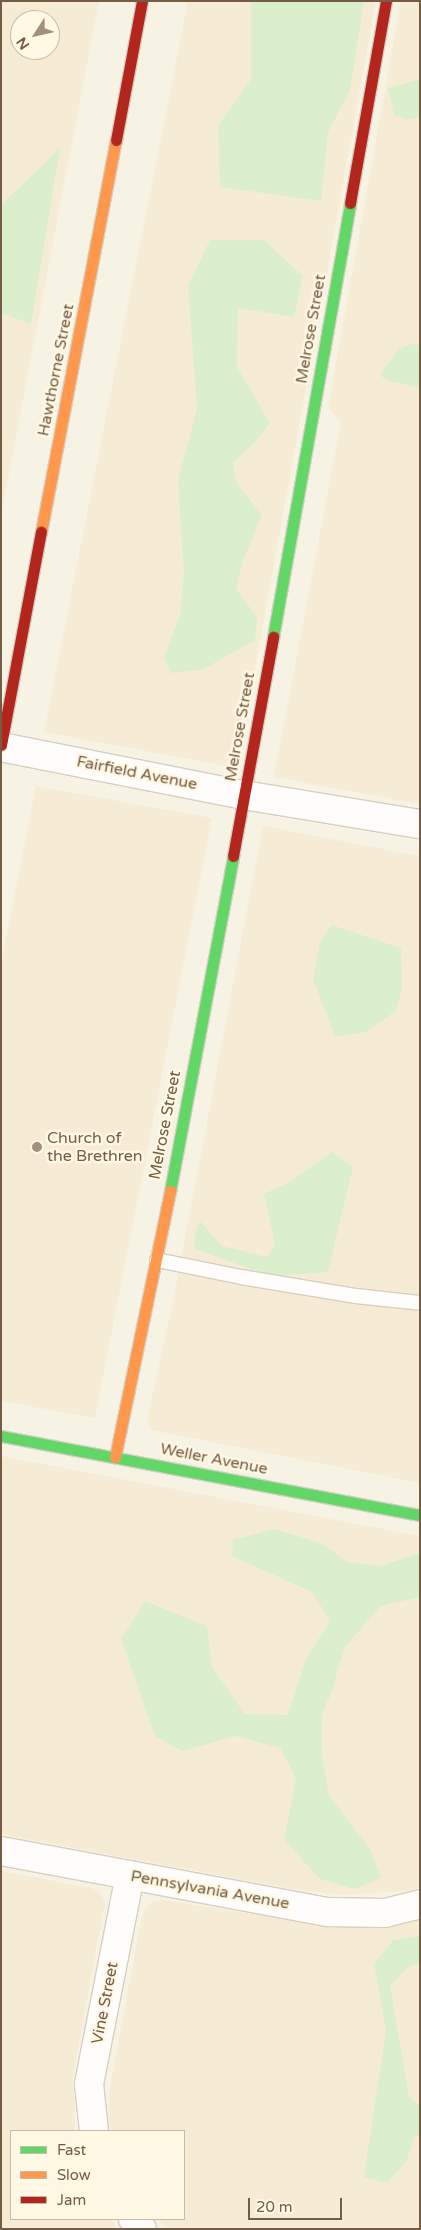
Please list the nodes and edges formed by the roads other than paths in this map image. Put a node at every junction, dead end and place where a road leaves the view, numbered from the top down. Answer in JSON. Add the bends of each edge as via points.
{"nodes":[{"id":1,"x":142,"y":1,"type":"edge"},
{"id":2,"x":386,"y":1,"type":"edge"},
{"id":3,"x":1,"y":746,"type":"edge"},
{"id":4,"x":244,"y":795,"type":"junction"},
{"id":5,"x":420,"y":824,"type":"edge"},
{"id":6,"x":157,"y":1260,"type":"junction"},
{"id":7,"x":420,"y":1303,"type":"edge"},
{"id":8,"x":1,"y":1436,"type":"edge"},
{"id":9,"x":115,"y":1457,"type":"junction"},
{"id":10,"x":420,"y":1515,"type":"edge"},
{"id":11,"x":1,"y":1851,"type":"edge"},
{"id":12,"x":130,"y":1875,"type":"junction"},
{"id":13,"x":420,"y":1904,"type":"edge"},
{"id":14,"x":94,"y":2130,"type":"edge"}],
"edges":[{"from":1,"to":3,"type":"street","name":"Hawthorne Street"},
{"from":2,"to":4,"type":"street","name":"Melrose Street"},
{"from":3,"to":4,"type":"street","name":"Fairfield Avenue"},
{"from":4,"to":5,"type":"street","name":"Fairfield Avenue"},
{"from":4,"to":6,"type":"street","name":"Melrose Street"},
{"from":6,"to":7,"type":"lane","via":[[356,1296]]},
{"from":6,"to":9,"type":"street","name":"Melrose Street"},
{"from":8,"to":9,"type":"street","name":"Weller Avenue"},
{"from":9,"to":10,"type":"street","name":"Weller Avenue"},
{"from":11,"to":12,"type":"street","name":"Pennsylvania Avenue"},
{"from":12,"to":13,"type":"street","name":"Pennsylvania Avenue","via":[[328,1912],[385,1913]]},
{"from":12,"to":14,"type":"street","name":"Vine Street","via":[[89,2084]]}]}
